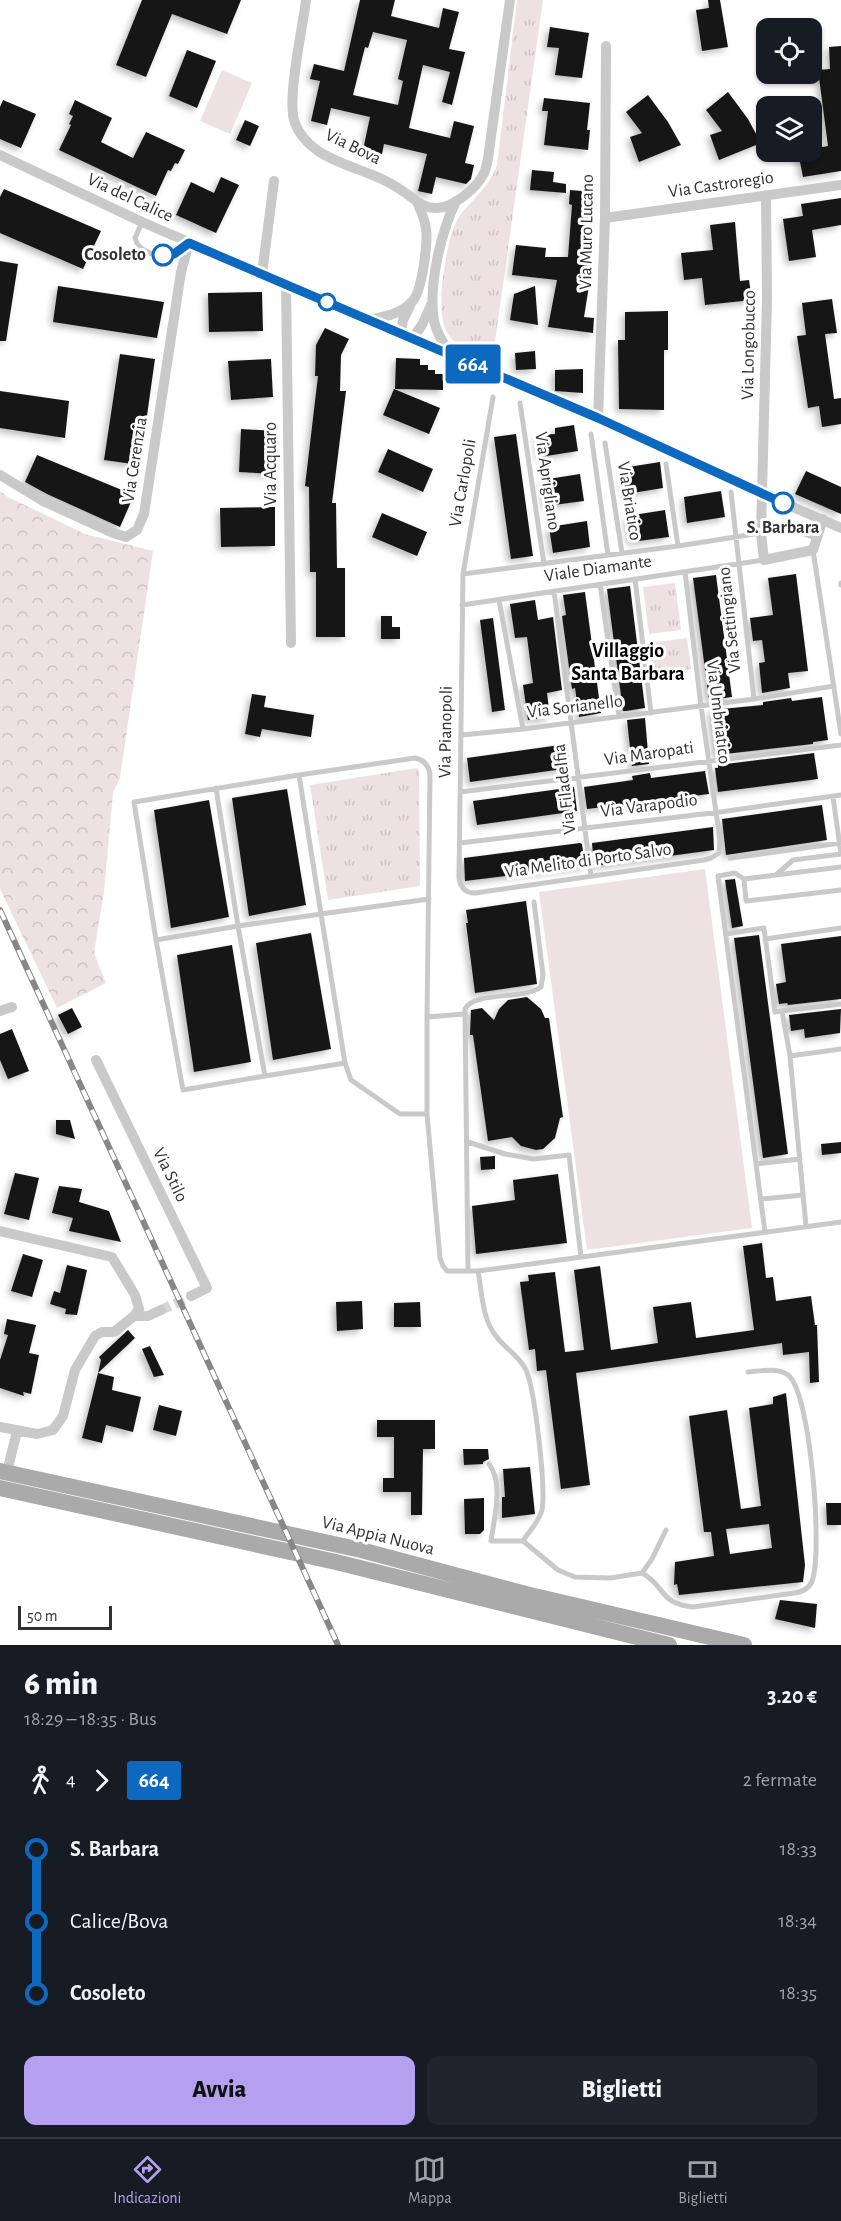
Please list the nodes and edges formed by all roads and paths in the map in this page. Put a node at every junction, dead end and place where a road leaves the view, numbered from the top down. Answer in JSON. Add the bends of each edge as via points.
{"nodes":[{"id":1,"x":306,"y":0,"type":"edge"},
{"id":2,"x":510,"y":0,"type":"edge"},
{"id":3,"x":606,"y":46,"type":"dead end"},
{"id":4,"x":0,"y":155,"type":"edge"},
{"id":5,"x":274,"y":181,"type":"dead end"},
{"id":6,"x":841,"y":185,"type":"edge"},
{"id":7,"x":766,"y":195,"type":"junction"},
{"id":8,"x":457,"y":199,"type":"junction"},
{"id":9,"x":417,"y":202,"type":"junction"},
{"id":10,"x":605,"y":218,"type":"junction"},
{"id":11,"x":142,"y":222,"type":"junction"},
{"id":12,"x":189,"y":243,"type":"junction"},
{"id":13,"x":262,"y":274,"type":"junction"},
{"id":14,"x":286,"y":284,"type":"junction"},
{"id":15,"x":433,"y":302,"type":"junction"},
{"id":16,"x":412,"y":303,"type":"junction"},
{"id":17,"x":369,"y":320,"type":"junction"},
{"id":18,"x":401,"y":333,"type":"junction"},
{"id":19,"x":412,"y":339,"type":"junction"},
{"id":20,"x":451,"y":355,"type":"junction"},
{"id":21,"x":493,"y":397,"type":"dead end"},
{"id":22,"x":520,"y":403,"type":"dead end"},
{"id":23,"x":598,"y":418,"type":"junction"},
{"id":24,"x":591,"y":434,"type":"dead end"},
{"id":25,"x":605,"y":443,"type":"dead end"},
{"id":26,"x":607,"y":454,"type":"junction"},
{"id":27,"x":594,"y":456,"type":"junction"},
{"id":28,"x":666,"y":464,"type":"dead end"},
{"id":29,"x":0,"y":475,"type":"edge"},
{"id":30,"x":731,"y":492,"type":"dead end"},
{"id":31,"x":763,"y":494,"type":"junction"},
{"id":32,"x":823,"y":519,"type":"junction"},
{"id":33,"x":762,"y":520,"type":"junction"},
{"id":34,"x":841,"y":528,"type":"edge"},
{"id":35,"x":761,"y":533,"type":"junction"},
{"id":36,"x":736,"y":537,"type":"junction"},
{"id":37,"x":817,"y":538,"type":"junction"},
{"id":38,"x":678,"y":546,"type":"junction"},
{"id":39,"x":813,"y":550,"type":"junction"},
{"id":40,"x":622,"y":553,"type":"junction"},
{"id":41,"x":608,"y":555,"type":"junction"},
{"id":42,"x":764,"y":560,"type":"junction"},
{"id":43,"x":544,"y":564,"type":"junction"},
{"id":44,"x":739,"y":565,"type":"junction"},
{"id":45,"x":685,"y":572,"type":"junction"},
{"id":46,"x":463,"y":574,"type":"junction"},
{"id":47,"x":635,"y":579,"type":"junction"},
{"id":48,"x":600,"y":584,"type":"junction"},
{"id":49,"x":554,"y":591,"type":"junction"},
{"id":50,"x":499,"y":600,"type":"junction"},
{"id":51,"x":462,"y":605,"type":"junction"},
{"id":52,"x":291,"y":643,"type":"dead end"},
{"id":53,"x":834,"y":686,"type":"junction"},
{"id":54,"x":754,"y":699,"type":"junction"},
{"id":55,"x":701,"y":706,"type":"junction"},
{"id":56,"x":651,"y":713,"type":"junction"},
{"id":57,"x":619,"y":716,"type":"junction"},
{"id":58,"x":572,"y":722,"type":"junction"},
{"id":59,"x":523,"y":729,"type":"junction"},
{"id":60,"x":841,"y":734,"type":"edge"},
{"id":61,"x":462,"y":735,"type":"junction"},
{"id":62,"x":841,"y":745,"type":"edge"},
{"id":63,"x":709,"y":761,"type":"junction"},
{"id":64,"x":299,"y":776,"type":"junction"},
{"id":65,"x":577,"y":779,"type":"junction"},
{"id":66,"x":216,"y":788,"type":"junction"},
{"id":67,"x":460,"y":792,"type":"junction"},
{"id":68,"x":841,"y":795,"type":"edge"},
{"id":69,"x":833,"y":796,"type":"junction"},
{"id":70,"x":716,"y":813,"type":"junction"},
{"id":71,"x":584,"y":829,"type":"junction"},
{"id":72,"x":460,"y":843,"type":"junction"},
{"id":73,"x":840,"y":843,"type":"edge"},
{"id":74,"x":717,"y":855,"type":"joint"},
{"id":75,"x":730,"y":858,"type":"dead end"},
{"id":76,"x":841,"y":867,"type":"edge"},
{"id":77,"x":776,"y":875,"type":"junction"},
{"id":78,"x":591,"y":876,"type":"junction"},
{"id":79,"x":744,"y":879,"type":"junction"},
{"id":80,"x":464,"y":889,"type":"joint"},
{"id":81,"x":841,"y":890,"type":"edge"},
{"id":82,"x":429,"y":898,"type":"junction"},
{"id":83,"x":534,"y":902,"type":"dead end"},
{"id":84,"x":321,"y":914,"type":"junction"},
{"id":85,"x":238,"y":926,"type":"junction"},
{"id":86,"x":841,"y":928,"type":"edge"},
{"id":87,"x":726,"y":934,"type":"junction"},
{"id":88,"x":765,"y":939,"type":"junction"},
{"id":89,"x":156,"y":940,"type":"junction"},
{"id":90,"x":841,"y":1004,"type":"edge"},
{"id":91,"x":12,"y":1007,"type":"dead end"},
{"id":92,"x":0,"y":1011,"type":"edge"},
{"id":93,"x":782,"y":1011,"type":"junction"},
{"id":94,"x":464,"y":1014,"type":"junction"},
{"id":95,"x":427,"y":1017,"type":"junction"},
{"id":96,"x":841,"y":1049,"type":"edge"},
{"id":97,"x":790,"y":1056,"type":"junction"},
{"id":98,"x":96,"y":1060,"type":"dead end"},
{"id":99,"x":345,"y":1063,"type":"junction"},
{"id":100,"x":265,"y":1076,"type":"junction"},
{"id":101,"x":428,"y":1114,"type":"junction"},
{"id":102,"x":468,"y":1142,"type":"junction"},
{"id":103,"x":800,"y":1159,"type":"junction"},
{"id":104,"x":756,"y":1164,"type":"junction"},
{"id":105,"x":803,"y":1195,"type":"junction"},
{"id":106,"x":761,"y":1198,"type":"junction"},
{"id":107,"x":841,"y":1222,"type":"edge"},
{"id":108,"x":806,"y":1226,"type":"junction"},
{"id":109,"x":0,"y":1230,"type":"edge"},
{"id":110,"x":765,"y":1232,"type":"junction"},
{"id":111,"x":581,"y":1257,"type":"junction"},
{"id":112,"x":468,"y":1271,"type":"junction"},
{"id":113,"x":478,"y":1271,"type":"junction"},
{"id":114,"x":191,"y":1296,"type":"tunnel mouth"},
{"id":115,"x":161,"y":1310,"type":"tunnel mouth"},
{"id":116,"x":134,"y":1316,"type":"junction"},
{"id":117,"x":748,"y":1372,"type":"dead end"},
{"id":118,"x":0,"y":1427,"type":"edge"},
{"id":119,"x":17,"y":1431,"type":"junction"},
{"id":120,"x":489,"y":1464,"type":"dead end"},
{"id":121,"x":3,"y":1471,"type":"edge"},
{"id":122,"x":0,"y":1488,"type":"edge"},
{"id":123,"x":666,"y":1530,"type":"dead end"},
{"id":124,"x":523,"y":1541,"type":"junction"},
{"id":125,"x":642,"y":1573,"type":"junction"},
{"id":126,"x":669,"y":1645,"type":"edge"},
{"id":127,"x":744,"y":1645,"type":"edge"}],
"edges":[{"from":1,"to":9,"type":"street","name":"Via Bova","via":[[291,104],[298,130],[319,151],[389,183]]},
{"from":2,"to":8,"type":"street","name":"Via Bova","via":[[485,169],[478,182]]},
{"from":3,"to":10,"type":"street","name":"Via Muro Lucano"},
{"from":4,"to":11,"type":"street","name":"Via del Calice"},
{"from":5,"to":13,"type":"street"},
{"from":6,"to":7,"type":"street","name":"Via Castroregio"},
{"from":7,"to":10,"type":"street","name":"Via Castroregio"},
{"from":7,"to":31,"type":"street","name":"Via Longobucco"},
{"from":8,"to":9,"type":"street","name":"Via Bova","via":[[439,208]]},
{"from":8,"to":15,"type":"street","name":"Via Bova","via":[[442,237]]},
{"from":9,"to":16,"type":"street","via":[[427,236],[418,290]]},
{"from":10,"to":23,"type":"street","name":"Via Muro Lucano"},
{"from":11,"to":12,"type":"street","name":"Via del Calice"},
{"from":11,"to":12,"type":"lane","via":[[135,238],[143,249],[168,255]]},
{"from":12,"to":13,"type":"street","name":"Via del Calice"},
{"from":12,"to":29,"type":"street","name":"Via Cerenzia","via":[[181,272],[144,514],[137,530],[126,537],[113,533],[43,501]]},
{"from":13,"to":14,"type":"street","name":"Via del Calice"},
{"from":14,"to":17,"type":"street","name":"Via del Calice"},
{"from":14,"to":52,"type":"street","name":"Via Acquaro"},
{"from":15,"to":19,"type":"street","name":"Via Bova"},
{"from":15,"to":20,"type":"street","name":"Via Bova","via":[[436,328]]},
{"from":16,"to":17,"type":"street"},
{"from":16,"to":18,"type":"street"},
{"from":17,"to":18,"type":"street","name":"Via del Calice"},
{"from":18,"to":19,"type":"street","name":"Via del Calice"},
{"from":19,"to":20,"type":"street","name":"Via del Calice"},
{"from":20,"to":23,"type":"street","name":"Via del Calice"},
{"from":21,"to":46,"type":"lane","name":"Via Carlopoli"},
{"from":22,"to":43,"type":"lane","name":"Via Aprigliano"},
{"from":23,"to":31,"type":"street","name":"Via del Calice"},
{"from":24,"to":27,"type":"lane","name":"Via Briatico"},
{"from":25,"to":26,"type":"lane","name":"Via Briatico"},
{"from":26,"to":27,"type":"lane","name":"Via Briatico"},
{"from":26,"to":40,"type":"lane","name":"Via Briatico"},
{"from":27,"to":41,"type":"lane","name":"Via Briatico"},
{"from":28,"to":38,"type":"lane"},
{"from":30,"to":36,"type":"lane","name":"Via Settingiano"},
{"from":31,"to":32,"type":"street","name":"Via del Calice"},
{"from":31,"to":33,"type":"street","name":"Via Longobucco"},
{"from":32,"to":34,"type":"street","name":"Via del Calice"},
{"from":32,"to":37,"type":"street"},
{"from":33,"to":35,"type":"street","name":"Via Longobucco"},
{"from":33,"to":37,"type":"lane"},
{"from":35,"to":36,"type":"lane","name":"Viale Diamante"},
{"from":35,"to":42,"type":"street","name":"Via Longobucco"},
{"from":36,"to":38,"type":"lane","name":"Viale Diamante"},
{"from":36,"to":44,"type":"lane","name":"Via Settingiano"},
{"from":37,"to":39,"type":"street"},
{"from":38,"to":40,"type":"lane","name":"Viale Diamante"},
{"from":39,"to":42,"type":"street"},
{"from":39,"to":53,"type":"lane"},
{"from":40,"to":41,"type":"lane","name":"Viale Diamante"},
{"from":41,"to":43,"type":"lane","name":"Viale Diamante"},
{"from":42,"to":44,"type":"lane","name":"Viale Diamante"},
{"from":43,"to":46,"type":"lane","name":"Viale Diamante"},
{"from":44,"to":45,"type":"lane","name":"Viale Diamante"},
{"from":44,"to":54,"type":"lane","name":"Via Settingiano"},
{"from":45,"to":47,"type":"lane","name":"Viale Diamante"},
{"from":45,"to":55,"type":"lane","name":"Via Umbriatico"},
{"from":46,"to":51,"type":"lane","name":"Via Pianopoli"},
{"from":47,"to":48,"type":"lane","name":"Viale Diamante"},
{"from":47,"to":56,"type":"lane"},
{"from":48,"to":49,"type":"lane","name":"Viale Diamante"},
{"from":48,"to":57,"type":"lane"},
{"from":49,"to":50,"type":"lane","name":"Viale Diamante"},
{"from":49,"to":58,"type":"lane","name":"Via Filadelfia"},
{"from":50,"to":51,"type":"lane","name":"Viale Diamante"},
{"from":50,"to":59,"type":"lane"},
{"from":51,"to":61,"type":"lane","name":"Via Pianopoli"},
{"from":53,"to":54,"type":"lane","name":"Via Sorianello"},
{"from":53,"to":60,"type":"lane"},
{"from":54,"to":55,"type":"lane","name":"Via Sorianello"},
{"from":55,"to":56,"type":"lane","name":"Via Sorianello"},
{"from":55,"to":63,"type":"lane","name":"Via Umbriatico"},
{"from":56,"to":57,"type":"lane","name":"Via Sorianello"},
{"from":57,"to":58,"type":"lane","name":"Via Sorianello"},
{"from":58,"to":59,"type":"lane","name":"Via Sorianello"},
{"from":58,"to":65,"type":"lane","name":"Via Filadelfia"},
{"from":59,"to":61,"type":"lane","name":"Via Sorianello"},
{"from":61,"to":67,"type":"lane","name":"Via Pianopoli"},
{"from":62,"to":63,"type":"lane","name":"Via Maropati"},
{"from":63,"to":65,"type":"lane","name":"Via Maropati"},
{"from":63,"to":70,"type":"lane","name":"Via Umbriatico"},
{"from":64,"to":66,"type":"lane"},
{"from":64,"to":82,"type":"lane","via":[[403,759],[425,762],[430,775]]},
{"from":64,"to":84,"type":"lane"},
{"from":65,"to":67,"type":"lane","name":"Via Maropati"},
{"from":65,"to":71,"type":"lane","name":"Via Filadelfia"},
{"from":66,"to":85,"type":"lane"},
{"from":66,"to":89,"type":"lane","via":[[134,802]]},
{"from":67,"to":72,"type":"lane","name":"Via Pianopoli"},
{"from":68,"to":69,"type":"lane","name":"Via Varapodio"},
{"from":69,"to":70,"type":"lane","name":"Via Varapodio"},
{"from":69,"to":73,"type":"lane"},
{"from":70,"to":71,"type":"lane","name":"Via Varapodio"},
{"from":70,"to":74,"type":"lane","name":"Via Umbriatico","via":[[720,846]]},
{"from":71,"to":72,"type":"lane","name":"Via Varapodio"},
{"from":71,"to":78,"type":"lane","name":"Via Filadelfia"},
{"from":72,"to":80,"type":"lane","name":"Via Pianopoli","via":[[459,877]]},
{"from":73,"to":75,"type":"lane"},
{"from":73,"to":77,"type":"lane","via":[[841,854],[793,860]]},
{"from":74,"to":78,"type":"lane","name":"Via Melito di Porto Salvo"},
{"from":76,"to":77,"type":"lane"},
{"from":77,"to":79,"type":"lane"},
{"from":78,"to":80,"type":"lane","name":"Via Melito di Porto Salvo","via":[[475,893]]},
{"from":79,"to":81,"type":"lane","via":[[746,901]]},
{"from":79,"to":87,"type":"lane","via":[[735,873],[718,876]]},
{"from":82,"to":84,"type":"lane"},
{"from":82,"to":95,"type":"lane"},
{"from":83,"to":94,"type":"lane","via":[[541,987],[529,993],[473,1001],[466,1005]]},
{"from":84,"to":85,"type":"lane"},
{"from":84,"to":99,"type":"lane"},
{"from":85,"to":89,"type":"lane"},
{"from":85,"to":100,"type":"lane"},
{"from":86,"to":88,"type":"lane"},
{"from":87,"to":88,"type":"lane","via":[[764,928]]},
{"from":87,"to":104,"type":"lane"},
{"from":88,"to":93,"type":"lane","via":[[775,1012]]},
{"from":89,"to":100,"type":"lane","via":[[183,1090]]},
{"from":90,"to":93,"type":"lane"},
{"from":91,"to":92,"type":"street"},
{"from":93,"to":97,"type":"lane"},
{"from":94,"to":95,"type":"lane"},
{"from":94,"to":102,"type":"lane"},
{"from":95,"to":101,"type":"lane"},
{"from":96,"to":97,"type":"lane"},
{"from":97,"to":103,"type":"lane"},
{"from":98,"to":114,"type":"street","name":"Via Stilo","via":[[207,1288]]},
{"from":99,"to":100,"type":"lane"},
{"from":99,"to":101,"type":"lane","via":[[351,1080],[400,1114]]},
{"from":101,"to":112,"type":"lane","via":[[441,1262],[447,1271]]},
{"from":102,"to":111,"type":"lane","via":[[534,1159],[569,1155]]},
{"from":102,"to":112,"type":"lane"},
{"from":103,"to":104,"type":"lane"},
{"from":103,"to":105,"type":"lane"},
{"from":104,"to":106,"type":"lane"},
{"from":105,"to":106,"type":"lane"},
{"from":105,"to":108,"type":"lane"},
{"from":106,"to":110,"type":"lane"},
{"from":107,"to":108,"type":"lane"},
{"from":108,"to":110,"type":"lane"},
{"from":109,"to":116,"type":"street","via":[[112,1257],[137,1299],[139,1309]]},
{"from":110,"to":111,"type":"lane"},
{"from":111,"to":113,"type":"lane"},
{"from":112,"to":113,"type":"lane"},
{"from":113,"to":124,"type":"lane","via":[[488,1324],[520,1360],[531,1384],[540,1451],[542,1508],[539,1520]]},
{"from":115,"to":116,"type":"street","via":[[148,1316]]},
{"from":116,"to":119,"type":"street","via":[[114,1332],[95,1336],[75,1370],[63,1416],[53,1430],[42,1434]]},
{"from":117,"to":125,"type":"lane","via":[[787,1373],[801,1398],[814,1489],[811,1584],[798,1592],[693,1607],[668,1599]]},
{"from":118,"to":119,"type":"street"},
{"from":119,"to":121,"type":"street"},
{"from":120,"to":124,"type":"lane","via":[[496,1482],[491,1540]]},
{"from":121,"to":127,"type":"main road","name":"Via Appia Nuova","via":[[361,1550]]},
{"from":122,"to":126,"type":"main road","name":"Via Appia Nuova","via":[[336,1562]]},
{"from":123,"to":125,"type":"lane"},
{"from":124,"to":125,"type":"lane","via":[[568,1575],[601,1578]]}]}
